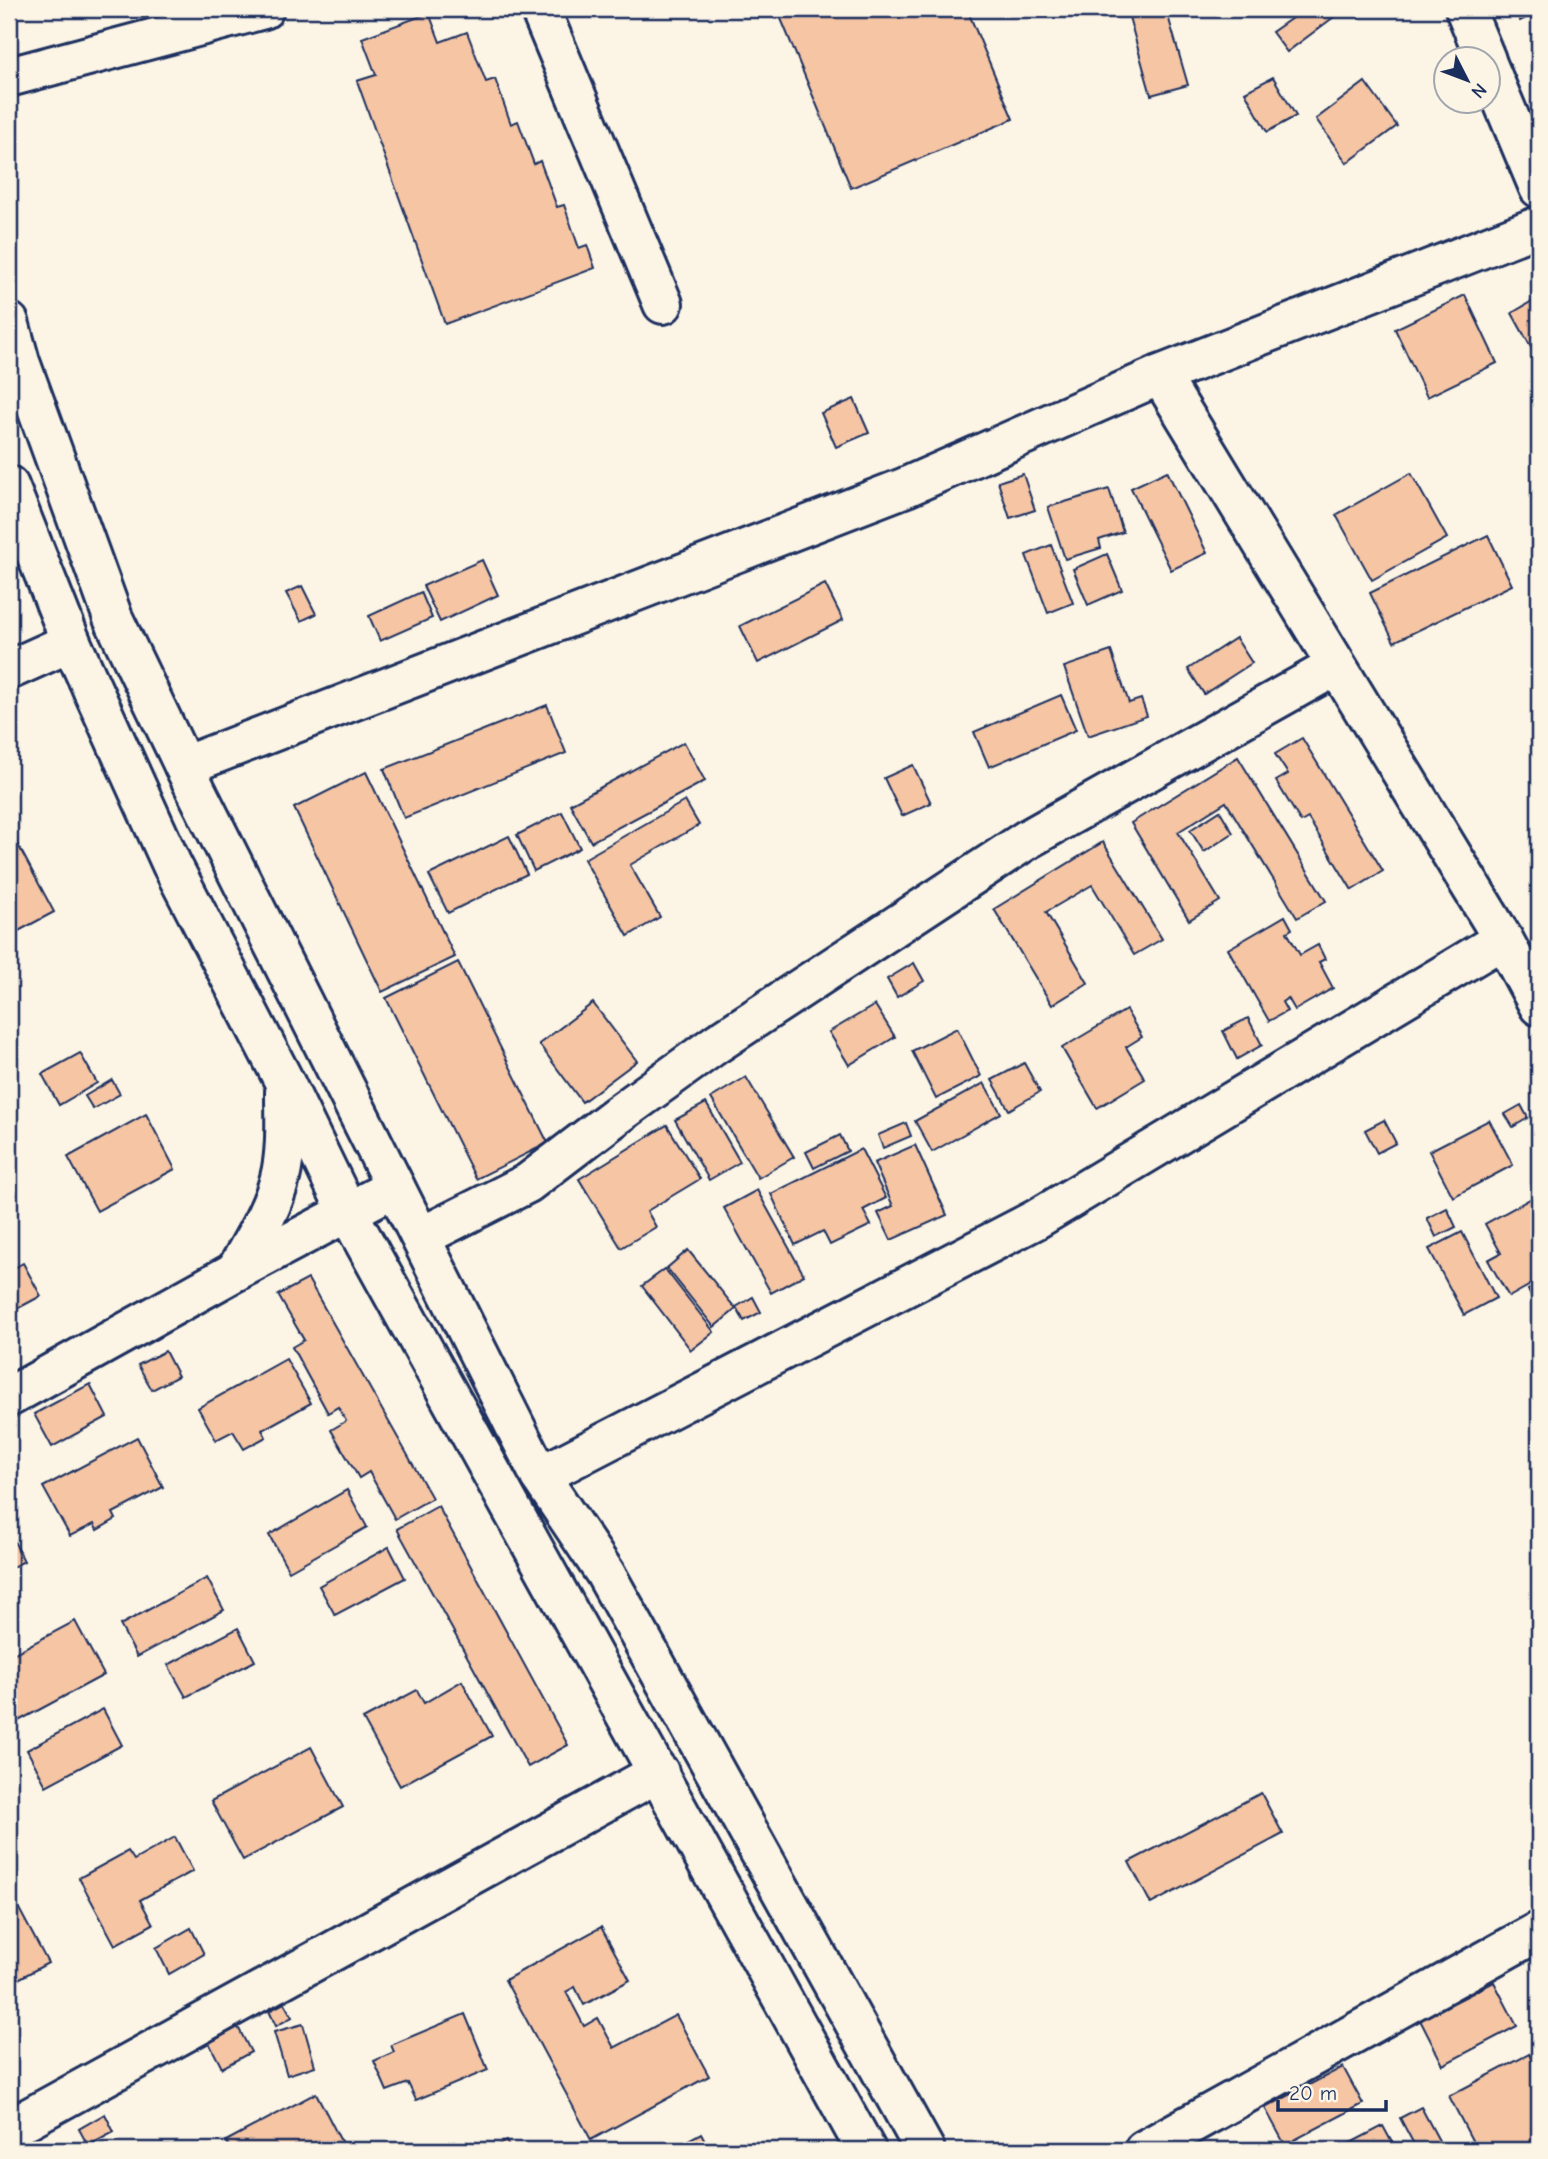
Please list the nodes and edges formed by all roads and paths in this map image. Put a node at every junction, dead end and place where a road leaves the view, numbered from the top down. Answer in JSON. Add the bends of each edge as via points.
{"nodes":[{"id":1,"x":264,"y":9,"type":"edge"},
{"id":2,"x":540,"y":9,"type":"edge"},
{"id":3,"x":1465,"y":9,"type":"edge"},
{"id":4,"x":1480,"y":46,"type":"edge"},
{"id":5,"x":9,"y":77,"type":"edge"},
{"id":6,"x":1502,"y":98,"type":"edge"},
{"id":7,"x":1539,"y":188,"type":"edge"},
{"id":8,"x":1539,"y":226,"type":"edge"},
{"id":9,"x":663,"y":304,"type":"dead end"},
{"id":10,"x":9,"y":322,"type":"edge"},
{"id":11,"x":1160,"y":375,"type":"junction"},
{"id":12,"x":9,"y":486,"type":"edge"},
{"id":13,"x":71,"y":642,"type":"junction"},
{"id":14,"x":1336,"y":666,"type":"junction"},
{"id":15,"x":9,"y":670,"type":"edge"},
{"id":16,"x":184,"y":766,"type":"junction"},
{"id":17,"x":1503,"y":939,"type":"junction"},
{"id":18,"x":1539,"y":1006,"type":"edge"},
{"id":19,"x":285,"y":1083,"type":"junction"},
{"id":20,"x":396,"y":1186,"type":"junction"},
{"id":21,"x":347,"y":1211,"type":"junction"},
{"id":22,"x":421,"y":1237,"type":"junction"},
{"id":23,"x":236,"y":1270,"type":"junction"},
{"id":24,"x":9,"y":1397,"type":"edge"},
{"id":25,"x":540,"y":1476,"type":"junction"},
{"id":26,"x":659,"y":1772,"type":"junction"},
{"id":27,"x":1536,"y":1942,"type":"edge"},
{"id":28,"x":9,"y":2129,"type":"edge"},
{"id":29,"x":866,"y":2150,"type":"edge"},
{"id":30,"x":925,"y":2150,"type":"edge"},
{"id":31,"x":1144,"y":2150,"type":"edge"}],
"edges":[{"from":1,"to":5,"type":"street"},
{"from":2,"to":9,"type":"street"},
{"from":3,"to":4,"type":"street"},
{"from":6,"to":7,"type":"street"},
{"from":8,"to":11,"type":"street"},
{"from":10,"to":16,"type":"street","via":[[113,618]]},
{"from":11,"to":14,"type":"street"},
{"from":11,"to":16,"type":"street","via":[[906,488]]},
{"from":12,"to":13,"type":"street"},
{"from":13,"to":15,"type":"street"},
{"from":13,"to":19,"type":"street","via":[[172,865]]},
{"from":14,"to":17,"type":"street"},
{"from":14,"to":22,"type":"street","via":[[1028,839],[716,1044],[528,1183]]},
{"from":16,"to":20,"type":"street"},
{"from":17,"to":18,"type":"street"},
{"from":17,"to":25,"type":"street","via":[[1035,1220]]},
{"from":19,"to":21,"type":"street"},
{"from":19,"to":23,"type":"street","via":[[280,1178]]},
{"from":20,"to":21,"type":"street"},
{"from":20,"to":22,"type":"street"},
{"from":21,"to":23,"type":"street"},
{"from":21,"to":26,"type":"street"},
{"from":22,"to":25,"type":"street"},
{"from":23,"to":24,"type":"street"},
{"from":25,"to":30,"type":"street","via":[[605,1573]]},
{"from":26,"to":28,"type":"street"},
{"from":26,"to":29,"type":"street"},
{"from":27,"to":31,"type":"street"}]}
